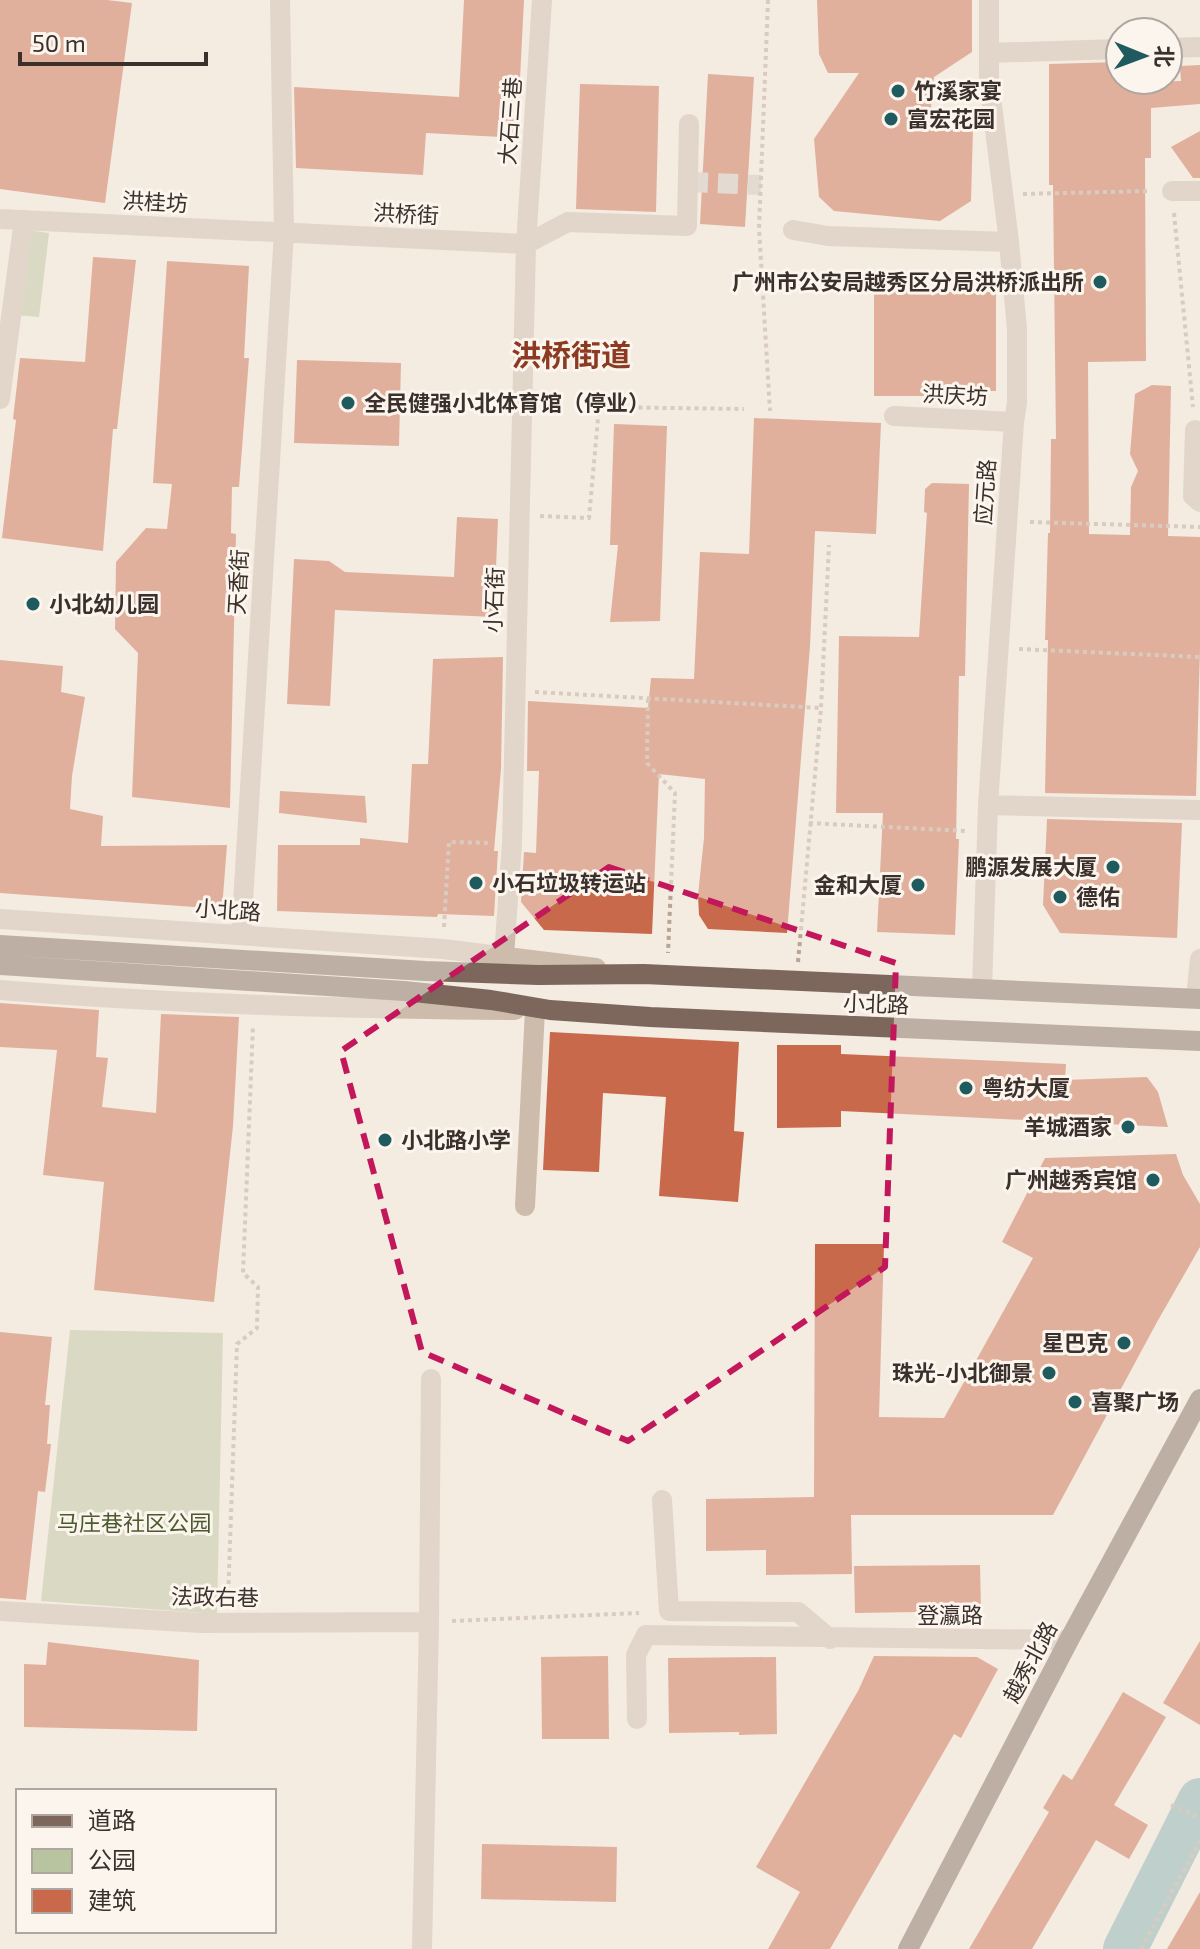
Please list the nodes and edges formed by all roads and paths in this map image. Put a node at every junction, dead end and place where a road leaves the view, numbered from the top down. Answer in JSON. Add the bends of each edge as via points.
{"nodes":[{"id":1,"x":280,"y":0,"type":"edge"},
{"id":2,"x":542,"y":0,"type":"edge"},
{"id":3,"x":768,"y":0,"type":"edge"},
{"id":4,"x":989,"y":0,"type":"edge"},
{"id":5,"x":1104,"y":49,"type":"edge"},
{"id":6,"x":989,"y":53,"type":"junction"},
{"id":7,"x":689,"y":124,"type":"dead end"},
{"id":8,"x":1172,"y":191,"type":"junction"},
{"id":9,"x":1200,"y":191,"type":"edge"},
{"id":10,"x":1003,"y":194,"type":"junction"},
{"id":11,"x":0,"y":219,"type":"edge"},
{"id":12,"x":24,"y":220,"type":"junction"},
{"id":13,"x":793,"y":230,"type":"dead end"},
{"id":14,"x":284,"y":232,"type":"junction"},
{"id":15,"x":1009,"y":242,"type":"junction"},
{"id":16,"x":526,"y":244,"type":"junction"},
{"id":17,"x":0,"y":399,"type":"edge"},
{"id":18,"x":1200,"y":403,"type":"edge"},
{"id":19,"x":1192,"y":404,"type":"junction"},
{"id":20,"x":744,"y":409,"type":"dead end"},
{"id":21,"x":770,"y":411,"type":"dead end"},
{"id":22,"x":894,"y":416,"type":"dead end"},
{"id":23,"x":1014,"y":422,"type":"junction"},
{"id":24,"x":1195,"y":430,"type":"joint"},
{"id":25,"x":1200,"y":502,"type":"edge"},
{"id":26,"x":520,"y":515,"type":"junction"},
{"id":27,"x":1007,"y":522,"type":"junction"},
{"id":28,"x":1200,"y":527,"type":"edge"},
{"id":29,"x":829,"y":545,"type":"dead end"},
{"id":30,"x":999,"y":648,"type":"junction"},
{"id":31,"x":1200,"y":657,"type":"edge"},
{"id":32,"x":515,"y":691,"type":"junction"},
{"id":33,"x":648,"y":699,"type":"junction"},
{"id":34,"x":821,"y":708,"type":"junction"},
{"id":35,"x":988,"y":805,"type":"junction"},
{"id":36,"x":1200,"y":810,"type":"edge"},
{"id":37,"x":809,"y":823,"type":"junction"},
{"id":38,"x":988,"y":832,"type":"junction"},
{"id":39,"x":512,"y":843,"type":"junction"},
{"id":40,"x":3,"y":920,"type":"edge"},
{"id":41,"x":241,"y":935,"type":"junction"},
{"id":42,"x":0,"y":945,"type":"edge"},
{"id":43,"x":443,"y":949,"type":"junction"},
{"id":44,"x":504,"y":956,"type":"junction"},
{"id":45,"x":1200,"y":959,"type":"edge"},
{"id":46,"x":0,"y":965,"type":"edge"},
{"id":47,"x":644,"y":974,"type":"junction"},
{"id":48,"x":667,"y":976,"type":"junction"},
{"id":49,"x":796,"y":982,"type":"junction"},
{"id":50,"x":982,"y":989,"type":"junction"},
{"id":51,"x":0,"y":990,"type":"edge"},
{"id":52,"x":1198,"y":998,"type":"edge"},
{"id":53,"x":254,"y":1004,"type":"junction"},
{"id":54,"x":542,"y":1010,"type":"junction"},
{"id":55,"x":1200,"y":1041,"type":"edge"},
{"id":56,"x":525,"y":1206,"type":"dead end"},
{"id":57,"x":431,"y":1379,"type":"dead end"},
{"id":58,"x":1200,"y":1399,"type":"edge"},
{"id":59,"x":662,"y":1500,"type":"dead end"},
{"id":60,"x":0,"y":1611,"type":"edge"},
{"id":61,"x":669,"y":1611,"type":"junction"},
{"id":62,"x":227,"y":1622,"type":"junction"},
{"id":63,"x":429,"y":1622,"type":"junction"},
{"id":64,"x":830,"y":1639,"type":"junction"},
{"id":65,"x":1069,"y":1640,"type":"junction"},
{"id":66,"x":637,"y":1719,"type":"dead end"},
{"id":67,"x":1171,"y":1805,"type":"dead end"},
{"id":68,"x":1200,"y":1818,"type":"edge"},
{"id":69,"x":1200,"y":1841,"type":"edge"},
{"id":70,"x":422,"y":1949,"type":"edge"},
{"id":71,"x":908,"y":1949,"type":"edge"},
{"id":72,"x":1141,"y":1949,"type":"edge"}],
"edges":[{"from":1,"to":14,"type":"street","name":"天香街"},
{"from":2,"to":16,"type":"street","name":"大石三巷"},
{"from":3,"to":21,"type":"path","via":[[759,228]]},
{"from":4,"to":6,"type":"street","name":"应元路"},
{"from":5,"to":6,"type":"street"},
{"from":6,"to":10,"type":"street","name":"应元路"},
{"from":7,"to":16,"type":"street","via":[[687,226],[568,222]]},
{"from":8,"to":9,"type":"street"},
{"from":8,"to":10,"type":"path"},
{"from":8,"to":19,"type":"path"},
{"from":10,"to":15,"type":"street","name":"应元路"},
{"from":11,"to":12,"type":"street","name":"洪桂坊"},
{"from":12,"to":14,"type":"street","name":"洪桂坊"},
{"from":12,"to":17,"type":"street"},
{"from":13,"to":15,"type":"street","via":[[828,236]]},
{"from":14,"to":16,"type":"street","name":"洪桥街"},
{"from":14,"to":41,"type":"street","name":"天香街"},
{"from":15,"to":23,"type":"street","name":"应元路","via":[[1017,329]]},
{"from":16,"to":26,"type":"street","name":"小石街"},
{"from":18,"to":19,"type":"path"},
{"from":19,"to":24,"type":"path"},
{"from":20,"to":26,"type":"path","via":[[599,407],[589,518]]},
{"from":22,"to":23,"type":"street","name":"洪庆坊"},
{"from":23,"to":27,"type":"street","name":"应元路"},
{"from":24,"to":25,"type":"street","via":[[1193,496]]},
{"from":26,"to":32,"type":"street","name":"小石街"},
{"from":27,"to":28,"type":"path"},
{"from":27,"to":30,"type":"street","name":"应元路"},
{"from":29,"to":34,"type":"path"},
{"from":30,"to":31,"type":"path"},
{"from":30,"to":35,"type":"street","name":"应元路"},
{"from":32,"to":33,"type":"path"},
{"from":32,"to":39,"type":"street","name":"小石街"},
{"from":33,"to":34,"type":"path"},
{"from":33,"to":48,"type":"path","via":[[647,763],[675,793]]},
{"from":34,"to":37,"type":"path"},
{"from":35,"to":36,"type":"street"},
{"from":35,"to":38,"type":"street","name":"应元路"},
{"from":37,"to":38,"type":"path"},
{"from":37,"to":49,"type":"path"},
{"from":38,"to":50,"type":"street","name":"应元路"},
{"from":39,"to":43,"type":"path","via":[[449,842]]},
{"from":39,"to":44,"type":"street","name":"小石街"},
{"from":40,"to":41,"type":"street","name":"小北路"},
{"from":41,"to":43,"type":"street","name":"小北路"},
{"from":42,"to":47,"type":"main road","name":"小北路","via":[[363,968]]},
{"from":43,"to":44,"type":"street","name":"小北路"},
{"from":44,"to":47,"type":"street","name":"小北路"},
{"from":45,"to":52,"type":"street"},
{"from":46,"to":54,"type":"main road","name":"小北路","via":[[370,988]]},
{"from":47,"to":48,"type":"main road","name":"小北路"},
{"from":48,"to":49,"type":"main road","name":"小北路"},
{"from":49,"to":50,"type":"main road","name":"小北路"},
{"from":50,"to":52,"type":"main road","name":"小北路"},
{"from":51,"to":53,"type":"street","name":"小北路"},
{"from":53,"to":54,"type":"street","name":"小北路"},
{"from":53,"to":62,"type":"path","via":[[243,1273],[258,1287],[257,1328],[237,1344]]},
{"from":54,"to":55,"type":"main road","name":"小北路"},
{"from":54,"to":56,"type":"street"},
{"from":57,"to":63,"type":"street"},
{"from":58,"to":65,"type":"main road","name":"越秀北路"},
{"from":59,"to":61,"type":"street"},
{"from":60,"to":62,"type":"street","name":"法政右巷"},
{"from":61,"to":63,"type":"path"},
{"from":61,"to":64,"type":"street","via":[[798,1612]]},
{"from":62,"to":63,"type":"street","name":"法政右巷"},
{"from":63,"to":70,"type":"street"},
{"from":64,"to":65,"type":"street","name":"登瀛路"},
{"from":64,"to":66,"type":"street","name":"登瀛路","via":[[646,1635],[636,1655]]},
{"from":65,"to":71,"type":"main road","name":"越秀北路"},
{"from":67,"to":68,"type":"path"},
{"from":69,"to":72,"type":"path"}]}
